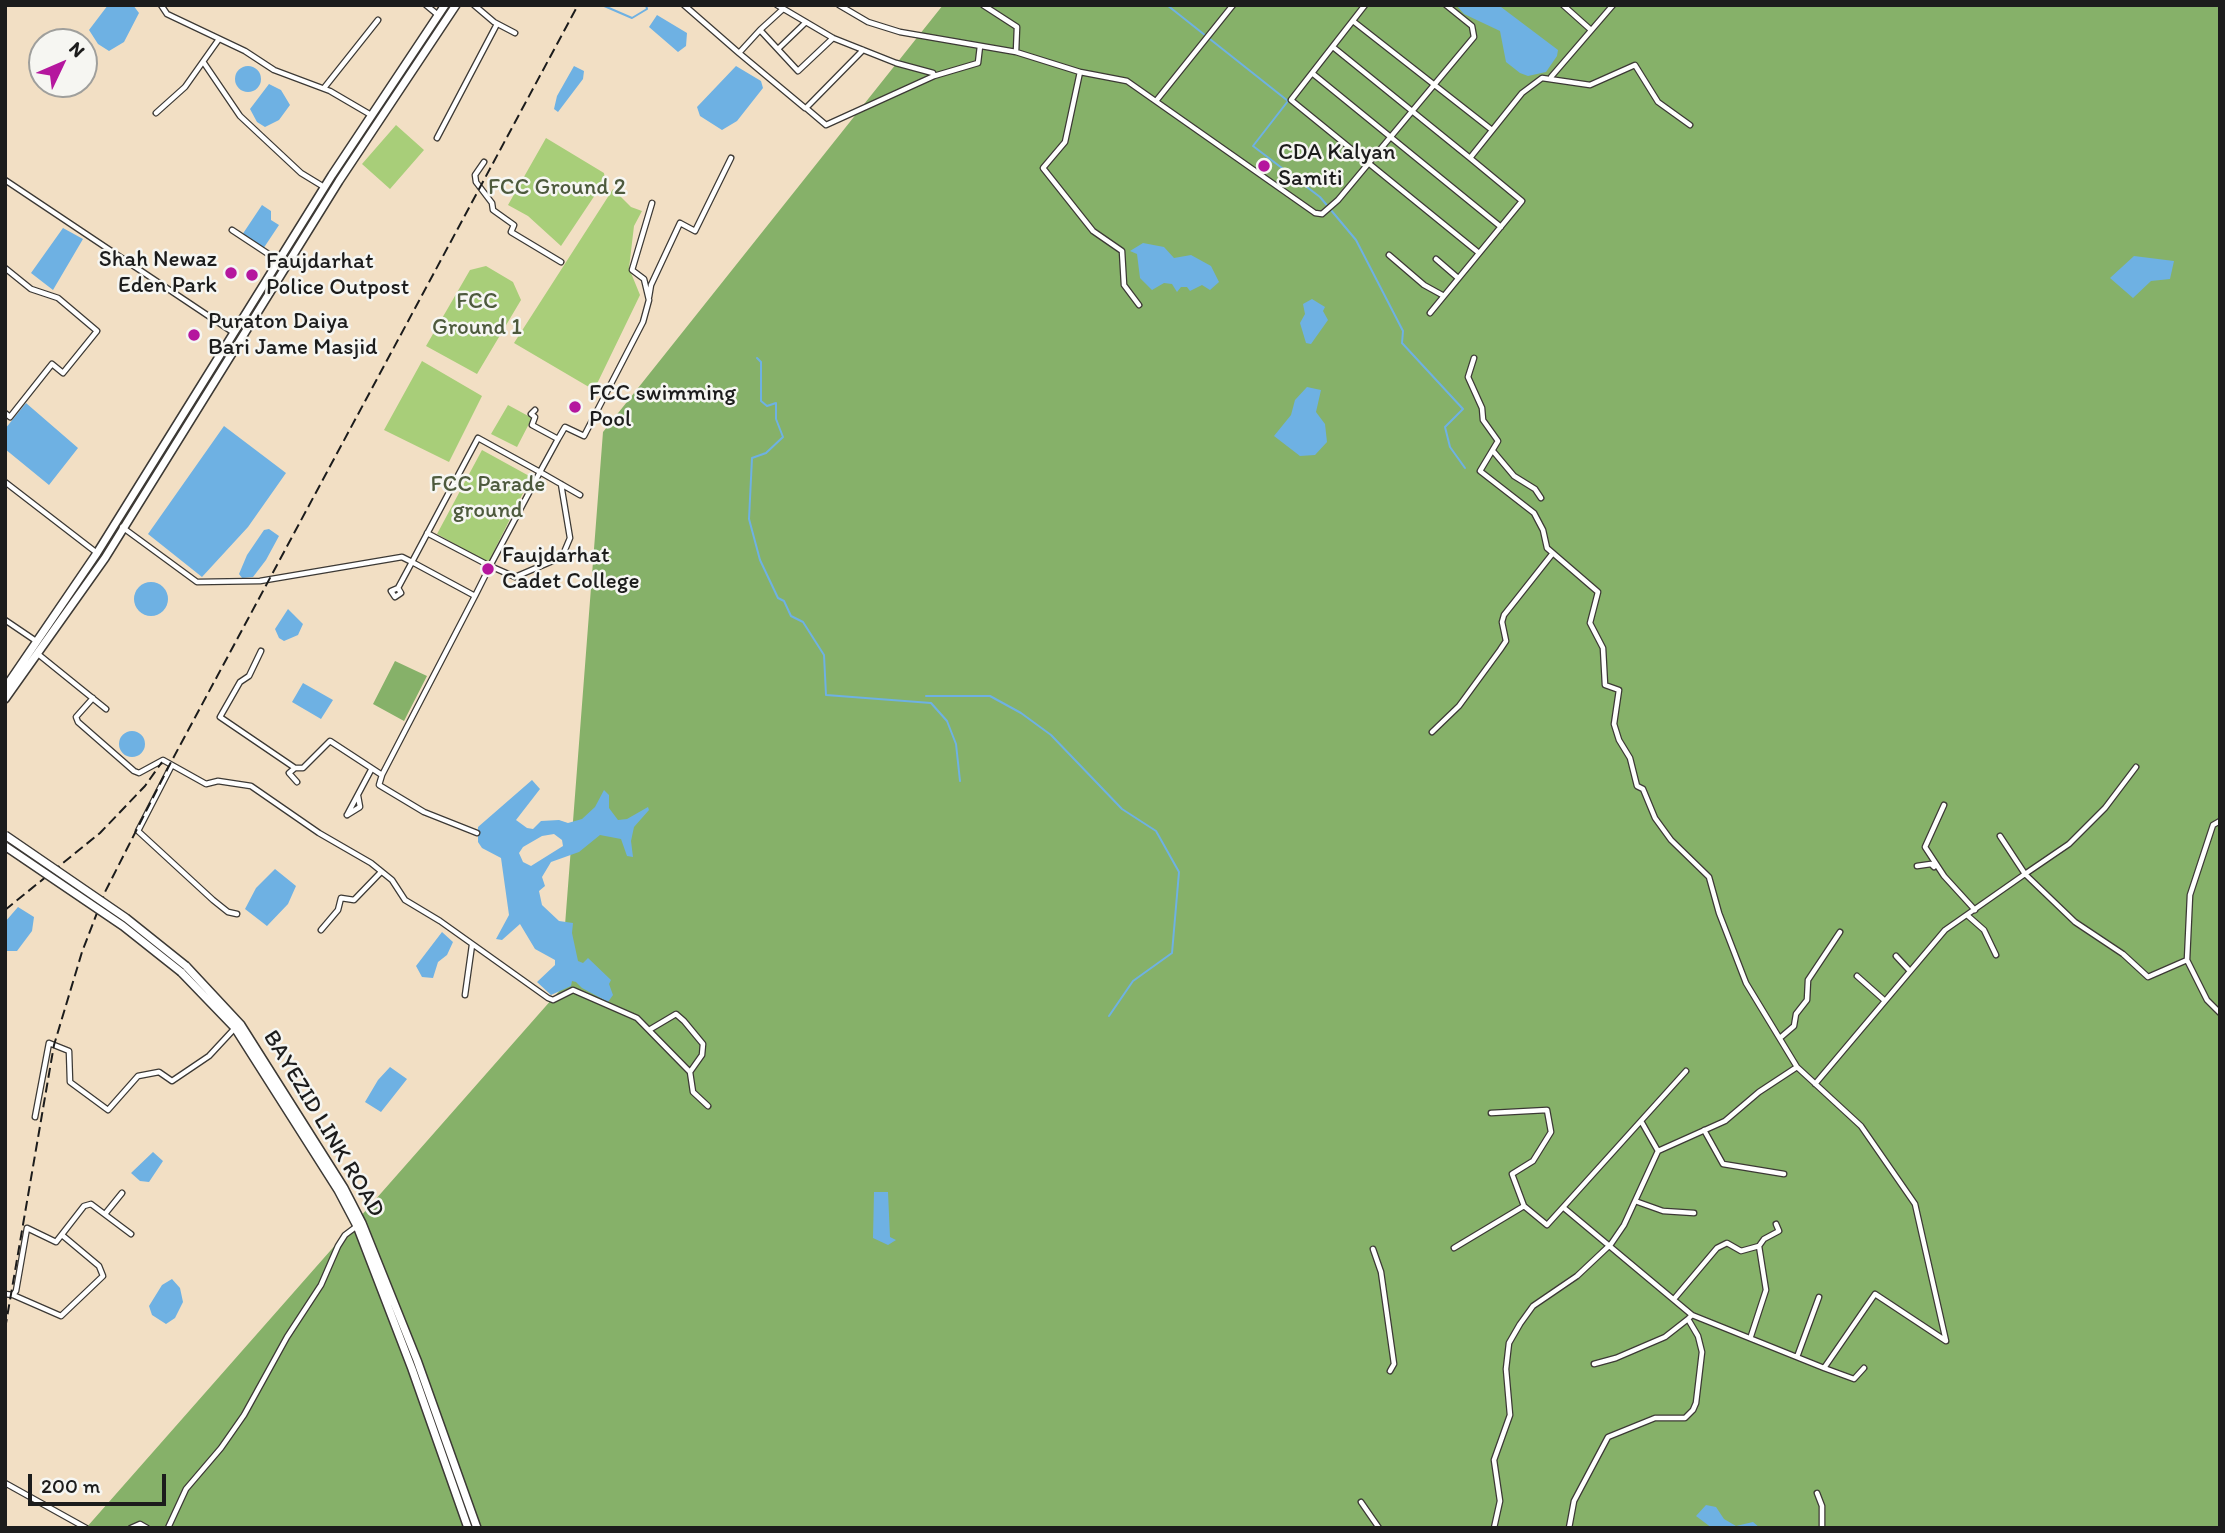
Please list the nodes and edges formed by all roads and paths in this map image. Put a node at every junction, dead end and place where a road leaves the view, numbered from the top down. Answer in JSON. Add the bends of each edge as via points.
{"nodes":[{"id":1,"x":161,"y":5,"type":"edge"},
{"id":2,"x":426,"y":5,"type":"edge"},
{"id":3,"x":445,"y":5,"type":"edge"},
{"id":4,"x":457,"y":5,"type":"edge"},
{"id":5,"x":474,"y":5,"type":"edge"},
{"id":6,"x":684,"y":5,"type":"edge"},
{"id":7,"x":777,"y":5,"type":"edge"},
{"id":8,"x":839,"y":5,"type":"edge"},
{"id":9,"x":1233,"y":5,"type":"edge"},
{"id":10,"x":1365,"y":5,"type":"edge"},
{"id":11,"x":1446,"y":5,"type":"edge"},
{"id":12,"x":1563,"y":5,"type":"edge"},
{"id":13,"x":1613,"y":5,"type":"edge"},
{"id":14,"x":984,"y":6,"type":"edge"},
{"id":15,"x":783,"y":9,"type":"junction"},
{"id":16,"x":438,"y":15,"type":"junction"},
{"id":17,"x":378,"y":20,"type":"dead end"},
{"id":18,"x":1353,"y":20,"type":"junction"},
{"id":19,"x":805,"y":23,"type":"junction"},
{"id":20,"x":497,"y":24,"type":"junction"},
{"id":21,"x":760,"y":30,"type":"junction"},
{"id":22,"x":1591,"y":30,"type":"junction"},
{"id":23,"x":515,"y":33,"type":"dead end"},
{"id":24,"x":833,"y":38,"type":"junction"},
{"id":25,"x":219,"y":39,"type":"junction"},
{"id":26,"x":980,"y":46,"type":"junction"},
{"id":27,"x":1333,"y":47,"type":"junction"},
{"id":28,"x":778,"y":48,"type":"junction"},
{"id":29,"x":863,"y":50,"type":"junction"},
{"id":30,"x":739,"y":52,"type":"junction"},
{"id":31,"x":1016,"y":52,"type":"junction"},
{"id":32,"x":204,"y":63,"type":"junction"},
{"id":33,"x":1080,"y":72,"type":"junction"},
{"id":34,"x":1312,"y":74,"type":"junction"},
{"id":35,"x":934,"y":76,"type":"junction"},
{"id":36,"x":1550,"y":78,"type":"junction"},
{"id":37,"x":1433,"y":85,"type":"junction"},
{"id":38,"x":324,"y":88,"type":"junction"},
{"id":39,"x":1156,"y":101,"type":"junction"},
{"id":40,"x":806,"y":108,"type":"junction"},
{"id":41,"x":1412,"y":111,"type":"junction"},
{"id":42,"x":156,"y":113,"type":"dead end"},
{"id":43,"x":370,"y":115,"type":"junction"},
{"id":44,"x":1690,"y":125,"type":"dead end"},
{"id":45,"x":1492,"y":130,"type":"junction"},
{"id":46,"x":436,"y":138,"type":"dead end"},
{"id":47,"x":1389,"y":139,"type":"junction"},
{"id":48,"x":732,"y":158,"type":"dead end"},
{"id":49,"x":1470,"y":158,"type":"junction"},
{"id":50,"x":484,"y":162,"type":"dead end"},
{"id":51,"x":1370,"y":163,"type":"junction"},
{"id":52,"x":5,"y":180,"type":"edge"},
{"id":53,"x":325,"y":187,"type":"junction"},
{"id":54,"x":652,"y":202,"type":"dead end"},
{"id":55,"x":1501,"y":227,"type":"junction"},
{"id":56,"x":232,"y":230,"type":"dead end"},
{"id":57,"x":1479,"y":253,"type":"junction"},
{"id":58,"x":1389,"y":255,"type":"dead end"},
{"id":59,"x":1436,"y":259,"type":"dead end"},
{"id":60,"x":279,"y":261,"type":"junction"},
{"id":61,"x":561,"y":262,"type":"dead end"},
{"id":62,"x":5,"y":268,"type":"edge"},
{"id":63,"x":1458,"y":278,"type":"junction"},
{"id":64,"x":1444,"y":296,"type":"junction"},
{"id":65,"x":649,"y":300,"type":"junction"},
{"id":66,"x":1139,"y":305,"type":"dead end"},
{"id":67,"x":1430,"y":313,"type":"dead end"},
{"id":68,"x":235,"y":333,"type":"junction"},
{"id":69,"x":1474,"y":358,"type":"dead end"},
{"id":70,"x":535,"y":410,"type":"dead end"},
{"id":71,"x":5,"y":413,"type":"edge"},
{"id":72,"x":558,"y":439,"type":"junction"},
{"id":73,"x":1493,"y":451,"type":"junction"},
{"id":74,"x":541,"y":472,"type":"junction"},
{"id":75,"x":5,"y":482,"type":"edge"},
{"id":76,"x":561,"y":484,"type":"junction"},
{"id":77,"x":580,"y":495,"type":"dead end"},
{"id":78,"x":1541,"y":498,"type":"dead end"},
{"id":79,"x":115,"y":524,"type":"junction"},
{"id":80,"x":123,"y":528,"type":"junction"},
{"id":81,"x":427,"y":533,"type":"junction"},
{"id":82,"x":97,"y":552,"type":"junction"},
{"id":83,"x":1553,"y":553,"type":"junction"},
{"id":84,"x":412,"y":562,"type":"junction"},
{"id":85,"x":490,"y":566,"type":"junction"},
{"id":86,"x":398,"y":588,"type":"dead end"},
{"id":87,"x":475,"y":596,"type":"junction"},
{"id":88,"x":5,"y":620,"type":"edge"},
{"id":89,"x":37,"y":641,"type":"junction"},
{"id":90,"x":261,"y":651,"type":"dead end"},
{"id":91,"x":37,"y":654,"type":"junction"},
{"id":92,"x":5,"y":688,"type":"edge"},
{"id":93,"x":93,"y":698,"type":"junction"},
{"id":94,"x":5,"y":699,"type":"edge"},
{"id":95,"x":106,"y":709,"type":"dead end"},
{"id":96,"x":1432,"y":732,"type":"dead end"},
{"id":97,"x":172,"y":765,"type":"junction"},
{"id":98,"x":2136,"y":767,"type":"dead end"},
{"id":99,"x":295,"y":768,"type":"junction"},
{"id":100,"x":371,"y":770,"type":"junction"},
{"id":101,"x":382,"y":775,"type":"junction"},
{"id":102,"x":297,"y":782,"type":"dead end"},
{"id":103,"x":358,"y":795,"type":"dead end"},
{"id":104,"x":1944,"y":805,"type":"dead end"},
{"id":105,"x":2220,"y":821,"type":"edge"},
{"id":106,"x":477,"y":833,"type":"dead end"},
{"id":107,"x":5,"y":835,"type":"edge"},
{"id":108,"x":2000,"y":836,"type":"dead end"},
{"id":109,"x":5,"y":846,"type":"edge"},
{"id":110,"x":1917,"y":866,"type":"dead end"},
{"id":111,"x":382,"y":872,"type":"junction"},
{"id":112,"x":1941,"y":872,"type":"junction"},
{"id":113,"x":2025,"y":874,"type":"junction"},
{"id":114,"x":1975,"y":910,"type":"junction"},
{"id":115,"x":237,"y":914,"type":"dead end"},
{"id":116,"x":1967,"y":915,"type":"junction"},
{"id":117,"x":321,"y":930,"type":"dead end"},
{"id":118,"x":1840,"y":932,"type":"dead end"},
{"id":119,"x":472,"y":945,"type":"junction"},
{"id":120,"x":1996,"y":955,"type":"dead end"},
{"id":121,"x":1896,"y":956,"type":"dead end"},
{"id":122,"x":2187,"y":960,"type":"junction"},
{"id":123,"x":184,"y":969,"type":"junction"},
{"id":124,"x":1909,"y":970,"type":"junction"},
{"id":125,"x":1857,"y":976,"type":"dead end"},
{"id":126,"x":464,"y":995,"type":"dead end"},
{"id":127,"x":1884,"y":1000,"type":"junction"},
{"id":128,"x":2220,"y":1013,"type":"edge"},
{"id":129,"x":235,"y":1028,"type":"junction"},
{"id":130,"x":649,"y":1030,"type":"junction"},
{"id":131,"x":1780,"y":1038,"type":"junction"},
{"id":132,"x":1797,"y":1067,"type":"junction"},
{"id":133,"x":690,"y":1072,"type":"junction"},
{"id":134,"x":1686,"y":1072,"type":"dead end"},
{"id":135,"x":1815,"y":1084,"type":"junction"},
{"id":136,"x":708,"y":1106,"type":"dead end"},
{"id":137,"x":1490,"y":1113,"type":"dead end"},
{"id":138,"x":35,"y":1117,"type":"dead end"},
{"id":139,"x":1641,"y":1121,"type":"junction"},
{"id":140,"x":1704,"y":1130,"type":"junction"},
{"id":141,"x":1658,"y":1151,"type":"junction"},
{"id":142,"x":1784,"y":1174,"type":"dead end"},
{"id":143,"x":122,"y":1193,"type":"dead end"},
{"id":144,"x":1635,"y":1201,"type":"junction"},
{"id":145,"x":1524,"y":1206,"type":"junction"},
{"id":146,"x":1564,"y":1208,"type":"junction"},
{"id":147,"x":1695,"y":1213,"type":"dead end"},
{"id":148,"x":105,"y":1215,"type":"junction"},
{"id":149,"x":1776,"y":1224,"type":"dead end"},
{"id":150,"x":356,"y":1226,"type":"junction"},
{"id":151,"x":131,"y":1234,"type":"dead end"},
{"id":152,"x":62,"y":1235,"type":"junction"},
{"id":153,"x":1611,"y":1244,"type":"junction"},
{"id":154,"x":1759,"y":1246,"type":"junction"},
{"id":155,"x":1454,"y":1248,"type":"dead end"},
{"id":156,"x":1373,"y":1249,"type":"dead end"},
{"id":157,"x":5,"y":1294,"type":"edge"},
{"id":158,"x":13,"y":1295,"type":"junction"},
{"id":159,"x":1819,"y":1297,"type":"dead end"},
{"id":160,"x":1674,"y":1299,"type":"junction"},
{"id":161,"x":1690,"y":1317,"type":"junction"},
{"id":162,"x":1751,"y":1336,"type":"dead end"},
{"id":163,"x":1797,"y":1357,"type":"junction"},
{"id":164,"x":1594,"y":1364,"type":"dead end"},
{"id":165,"x":1824,"y":1368,"type":"junction"},
{"id":166,"x":1864,"y":1368,"type":"dead end"},
{"id":167,"x":1390,"y":1371,"type":"dead end"},
{"id":168,"x":5,"y":1483,"type":"edge"},
{"id":169,"x":1817,"y":1493,"type":"dead end"},
{"id":170,"x":1361,"y":1502,"type":"dead end"},
{"id":171,"x":86,"y":1528,"type":"edge"},
{"id":172,"x":131,"y":1528,"type":"edge"},
{"id":173,"x":148,"y":1528,"type":"edge"},
{"id":174,"x":168,"y":1528,"type":"edge"},
{"id":175,"x":468,"y":1528,"type":"edge"},
{"id":176,"x":477,"y":1528,"type":"edge"},
{"id":177,"x":1378,"y":1528,"type":"edge"},
{"id":178,"x":1494,"y":1528,"type":"edge"},
{"id":179,"x":1569,"y":1528,"type":"edge"},
{"id":180,"x":1822,"y":1528,"type":"edge"}],
"edges":[{"from":1,"to":25,"type":"street","via":[[166,14]]},
{"from":2,"to":16,"type":"street"},
{"from":3,"to":16,"type":"main road"},
{"from":4,"to":80,"type":"main road","via":[[339,181]]},
{"from":5,"to":20,"type":"street"},
{"from":6,"to":30,"type":"street"},
{"from":7,"to":15,"type":"street"},
{"from":8,"to":26,"type":"street","via":[[868,22],[900,32]]},
{"from":9,"to":39,"type":"street"},
{"from":10,"to":18,"type":"street"},
{"from":11,"to":37,"type":"street","via":[[1472,26],[1474,37]]},
{"from":12,"to":22,"type":"street"},
{"from":13,"to":22,"type":"street"},
{"from":14,"to":31,"type":"street","via":[[1017,27]]},
{"from":15,"to":19,"type":"street"},
{"from":15,"to":21,"type":"street"},
{"from":16,"to":43,"type":"main road"},
{"from":17,"to":38,"type":"street"},
{"from":18,"to":27,"type":"street"},
{"from":18,"to":37,"type":"street"},
{"from":19,"to":24,"type":"street"},
{"from":19,"to":28,"type":"street"},
{"from":20,"to":23,"type":"street"},
{"from":20,"to":46,"type":"street"},
{"from":21,"to":28,"type":"street"},
{"from":21,"to":30,"type":"street"},
{"from":22,"to":36,"type":"street"},
{"from":24,"to":28,"type":"street","via":[[798,71]]},
{"from":24,"to":29,"type":"street"},
{"from":25,"to":32,"type":"street"},
{"from":25,"to":38,"type":"street","via":[[274,70]]},
{"from":26,"to":31,"type":"street"},
{"from":26,"to":35,"type":"street","via":[[978,63]]},
{"from":27,"to":34,"type":"street"},
{"from":27,"to":41,"type":"street"},
{"from":29,"to":35,"type":"street"},
{"from":29,"to":40,"type":"street"},
{"from":30,"to":40,"type":"street"},
{"from":31,"to":33,"type":"street"},
{"from":32,"to":42,"type":"street"},
{"from":32,"to":53,"type":"street","via":[[240,116],[301,173]]},
{"from":33,"to":39,"type":"street","via":[[1126,81]]},
{"from":33,"to":66,"type":"street","via":[[1065,142],[1043,168],[1093,231],[1122,251],[1124,285]]},
{"from":34,"to":47,"type":"street"},
{"from":34,"to":51,"type":"street","via":[[1291,100]]},
{"from":35,"to":40,"type":"street","via":[[826,125]]},
{"from":36,"to":44,"type":"street","via":[[1591,85],[1635,65],[1658,102]]},
{"from":36,"to":45,"type":"street","via":[[1542,78],[1522,93]]},
{"from":37,"to":41,"type":"street"},
{"from":37,"to":45,"type":"street"},
{"from":38,"to":43,"type":"street"},
{"from":39,"to":51,"type":"street","via":[[1315,213],[1322,214],[1338,200]]},
{"from":41,"to":47,"type":"street"},
{"from":41,"to":49,"type":"street"},
{"from":43,"to":53,"type":"main road"},
{"from":45,"to":49,"type":"street"},
{"from":47,"to":51,"type":"street"},
{"from":47,"to":55,"type":"street"},
{"from":48,"to":65,"type":"street","via":[[695,231],[680,223]]},
{"from":49,"to":55,"type":"street","via":[[1522,201]]},
{"from":50,"to":61,"type":"street","via":[[475,175],[476,182],[493,210],[514,225],[511,232]]},
{"from":51,"to":57,"type":"street"},
{"from":52,"to":68,"type":"street"},
{"from":53,"to":60,"type":"main road"},
{"from":54,"to":65,"type":"street","via":[[632,270],[644,279]]},
{"from":55,"to":57,"type":"street"},
{"from":56,"to":60,"type":"street"},
{"from":57,"to":63,"type":"street"},
{"from":58,"to":64,"type":"street"},
{"from":59,"to":63,"type":"street"},
{"from":60,"to":68,"type":"main road"},
{"from":62,"to":71,"type":"street","via":[[31,289],[58,298],[97,331],[63,373],[52,364],[10,418]]},
{"from":63,"to":64,"type":"street"},
{"from":64,"to":67,"type":"street"},
{"from":65,"to":72,"type":"street","via":[[643,322],[584,436],[565,427]]},
{"from":68,"to":79,"type":"main road"},
{"from":69,"to":73,"type":"street","via":[[1468,377],[1483,420],[1498,441]]},
{"from":70,"to":72,"type":"street","via":[[532,425]]},
{"from":72,"to":74,"type":"street"},
{"from":73,"to":78,"type":"street"},
{"from":73,"to":83,"type":"street","via":[[1480,471],[1534,513]]},
{"from":74,"to":76,"type":"street"},
{"from":74,"to":81,"type":"street","via":[[478,438]]},
{"from":74,"to":85,"type":"street"},
{"from":75,"to":82,"type":"street"},
{"from":76,"to":77,"type":"street"},
{"from":76,"to":85,"type":"street","via":[[570,538],[562,557],[515,577]]},
{"from":79,"to":80,"type":"street"},
{"from":79,"to":82,"type":"main road"},
{"from":80,"to":84,"type":"street","via":[[197,582],[260,581],[402,557]]},
{"from":80,"to":91,"type":"main road"},
{"from":81,"to":84,"type":"street"},
{"from":81,"to":85,"type":"street"},
{"from":82,"to":89,"type":"main road"},
{"from":83,"to":96,"type":"street","via":[[1504,615],[1506,641],[1500,650],[1459,705]]},
{"from":83,"to":131,"type":"street","via":[[1598,592],[1590,622],[1603,648],[1605,685],[1619,690],[1614,724],[1637,786],[1671,840],[1709,877],[1746,983]]},
{"from":84,"to":86,"type":"street"},
{"from":84,"to":87,"type":"street"},
{"from":85,"to":87,"type":"street"},
{"from":87,"to":101,"type":"street"},
{"from":88,"to":89,"type":"street"},
{"from":89,"to":92,"type":"main road"},
{"from":90,"to":99,"type":"street","via":[[220,717]]},
{"from":91,"to":93,"type":"street"},
{"from":91,"to":94,"type":"main road"},
{"from":93,"to":95,"type":"street"},
{"from":93,"to":97,"type":"street","via":[[76,717],[78,722],[134,771],[139,773],[163,760]]},
{"from":97,"to":111,"type":"street","via":[[206,784],[218,781],[251,786]]},
{"from":97,"to":115,"type":"street","via":[[138,831],[212,900]]},
{"from":98,"to":113,"type":"street","via":[[2105,808],[2069,844]]},
{"from":99,"to":100,"type":"street","via":[[303,768],[330,741]]},
{"from":99,"to":102,"type":"street","via":[[287,775]]},
{"from":100,"to":101,"type":"street"},
{"from":100,"to":103,"type":"street"},
{"from":101,"to":106,"type":"street","via":[[379,785],[424,813]]},
{"from":104,"to":112,"type":"street","via":[[1925,847]]},
{"from":105,"to":122,"type":"street","via":[[2213,825],[2190,895]]},
{"from":107,"to":123,"type":"main road","name":"BAYEZID LINK ROAD","bridge":true,"via":[[126,918]]},
{"from":108,"to":113,"type":"street"},
{"from":109,"to":123,"type":"main road","name":"BAYEZID LINK ROAD","bridge":true},
{"from":110,"to":112,"type":"street","via":[[1931,864]]},
{"from":111,"to":117,"type":"street","via":[[354,900],[341,898],[338,910]]},
{"from":111,"to":119,"type":"street","via":[[405,900]]},
{"from":112,"to":114,"type":"street"},
{"from":113,"to":114,"type":"street"},
{"from":113,"to":122,"type":"street","via":[[2075,922],[2148,977]]},
{"from":114,"to":116,"type":"street"},
{"from":116,"to":120,"type":"street","via":[[1984,930]]},
{"from":116,"to":124,"type":"street","via":[[1945,930]]},
{"from":118,"to":131,"type":"street","via":[[1808,980],[1807,1000],[1796,1014],[1794,1026]]},
{"from":119,"to":126,"type":"street"},
{"from":119,"to":130,"type":"street","via":[[553,1000],[576,991],[637,1018]]},
{"from":121,"to":124,"type":"street"},
{"from":122,"to":128,"type":"street","via":[[2207,1000]]},
{"from":123,"to":129,"type":"main road","name":"BAYEZID LINK ROAD"},
{"from":123,"to":176,"type":"main road","name":"BAYEZID LINK ROAD","via":[[241,1025],[344,1188],[416,1360]]},
{"from":124,"to":127,"type":"street"},
{"from":125,"to":127,"type":"street"},
{"from":127,"to":135,"type":"street"},
{"from":129,"to":138,"type":"street","via":[[209,1056],[172,1081],[159,1072],[138,1076],[108,1110],[70,1082],[69,1051],[49,1043]]},
{"from":129,"to":150,"type":"main road","name":"BAYEZID LINK ROAD"},
{"from":130,"to":133,"type":"street"},
{"from":130,"to":133,"type":"street","via":[[676,1014],[684,1021],[703,1044],[702,1055]]},
{"from":131,"to":132,"type":"street"},
{"from":132,"to":135,"type":"street"},
{"from":132,"to":140,"type":"street","via":[[1725,1121]]},
{"from":133,"to":136,"type":"street","via":[[693,1092]]},
{"from":134,"to":139,"type":"street"},
{"from":135,"to":165,"type":"street","via":[[1861,1126],[1915,1204],[1946,1341],[1875,1294]]},
{"from":137,"to":145,"type":"street","via":[[1547,1110],[1551,1132],[1533,1161],[1512,1174]]},
{"from":139,"to":141,"type":"street"},
{"from":139,"to":146,"type":"street"},
{"from":140,"to":141,"type":"street"},
{"from":140,"to":142,"type":"street","via":[[1723,1164]]},
{"from":141,"to":144,"type":"street"},
{"from":143,"to":148,"type":"street"},
{"from":144,"to":147,"type":"street","via":[[1663,1212]]},
{"from":144,"to":153,"type":"street"},
{"from":145,"to":146,"type":"street","via":[[1547,1225]]},
{"from":145,"to":155,"type":"street"},
{"from":146,"to":153,"type":"street"},
{"from":148,"to":151,"type":"street"},
{"from":148,"to":152,"type":"street","via":[[91,1204],[84,1206]]},
{"from":149,"to":154,"type":"street","via":[[1779,1231]]},
{"from":150,"to":174,"type":"street","via":[[338,1246],[321,1285],[286,1337],[244,1415],[186,1489]]},
{"from":150,"to":175,"type":"main road","name":"BAYEZID LINK ROAD"},
{"from":152,"to":158,"type":"street","via":[[56,1242],[27,1228]]},
{"from":152,"to":158,"type":"street","via":[[99,1266],[103,1276],[61,1316]]},
{"from":153,"to":160,"type":"street"},
{"from":153,"to":178,"type":"street","via":[[1577,1276],[1534,1306],[1509,1343],[1510,1415],[1494,1460],[1500,1501]]},
{"from":154,"to":160,"type":"street","via":[[1741,1251],[1727,1243],[1717,1248]]},
{"from":154,"to":162,"type":"street","via":[[1766,1290]]},
{"from":156,"to":167,"type":"street","via":[[1381,1272],[1394,1364]]},
{"from":157,"to":158,"type":"street"},
{"from":159,"to":163,"type":"street"},
{"from":160,"to":161,"type":"street"},
{"from":161,"to":163,"type":"street"},
{"from":161,"to":164,"type":"street","via":[[1665,1337]]},
{"from":161,"to":179,"type":"street","via":[[1702,1352],[1693,1410],[1685,1418],[1655,1418],[1608,1437],[1574,1501]]},
{"from":163,"to":165,"type":"street"},
{"from":165,"to":166,"type":"street","via":[[1854,1379]]},
{"from":168,"to":171,"type":"street"},
{"from":169,"to":180,"type":"street"},
{"from":170,"to":177,"type":"street"},
{"from":172,"to":173,"type":"street","via":[[140,1524]]}]}
